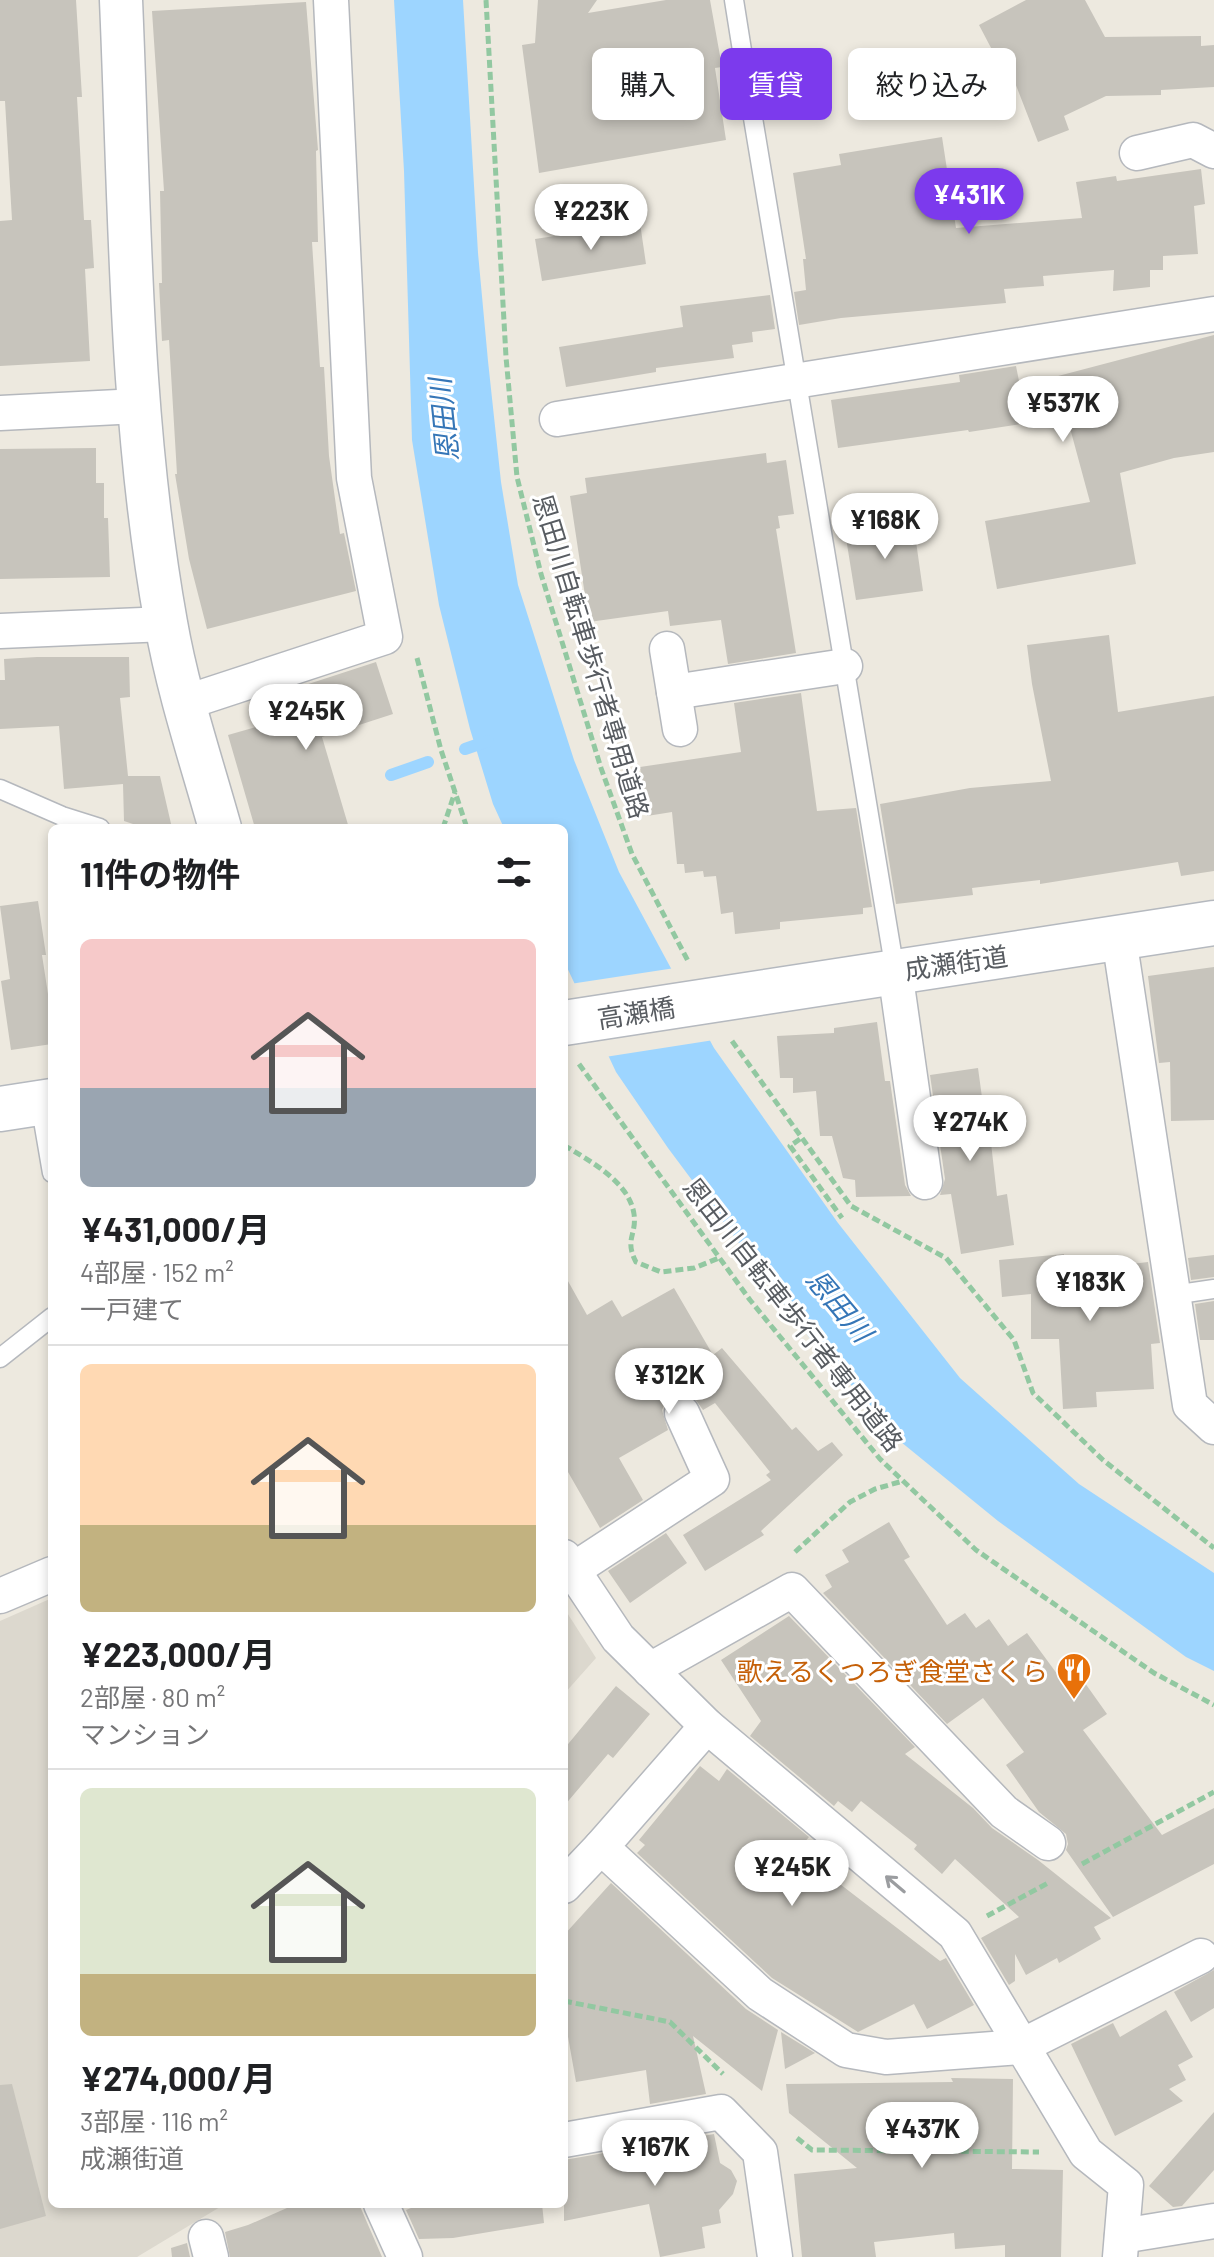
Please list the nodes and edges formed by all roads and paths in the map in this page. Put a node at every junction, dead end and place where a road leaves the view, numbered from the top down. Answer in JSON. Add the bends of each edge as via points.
{"nodes":[{"id":1,"x":121,"y":0,"type":"edge"},
{"id":2,"x":331,"y":0,"type":"edge"},
{"id":3,"x":486,"y":0,"type":"edge"},
{"id":4,"x":734,"y":0,"type":"edge"},
{"id":5,"x":1214,"y":151,"type":"edge"},
{"id":6,"x":1137,"y":153,"type":"dead end"},
{"id":7,"x":1214,"y":314,"type":"edge"},
{"id":8,"x":794,"y":380,"type":"junction"},
{"id":9,"x":138,"y":406,"type":"junction"},
{"id":10,"x":0,"y":413,"type":"edge"},
{"id":11,"x":557,"y":419,"type":"dead end"},
{"id":12,"x":166,"y":624,"type":"junction"},
{"id":13,"x":0,"y":631,"type":"edge"},
{"id":14,"x":667,"y":649,"type":"dead end"},
{"id":15,"x":415,"y":650,"type":"dead end"},
{"id":16,"x":845,"y":666,"type":"junction"},
{"id":17,"x":674,"y":692,"type":"junction"},
{"id":18,"x":184,"y":703,"type":"junction"},
{"id":19,"x":680,"y":729,"type":"dead end"},
{"id":20,"x":0,"y":789,"type":"edge"},
{"id":21,"x":455,"y":792,"type":"junction"},
{"id":22,"x":87,"y":824,"type":"edge"},
{"id":23,"x":219,"y":824,"type":"edge"},
{"id":24,"x":444,"y":824,"type":"edge"},
{"id":25,"x":466,"y":824,"type":"edge"},
{"id":26,"x":1214,"y":923,"type":"edge"},
{"id":27,"x":1119,"y":938,"type":"junction"},
{"id":28,"x":895,"y":971,"type":"junction"},
{"id":29,"x":697,"y":987,"type":"junction"},
{"id":30,"x":569,"y":1033,"type":"edge"},
{"id":31,"x":730,"y":1038,"type":"dead end"},
{"id":32,"x":31,"y":1104,"type":"edge"},
{"id":33,"x":800,"y":1139,"type":"junction"},
{"id":34,"x":568,"y":1148,"type":"edge"},
{"id":35,"x":48,"y":1160,"type":"edge"},
{"id":36,"x":925,"y":1182,"type":"dead end"},
{"id":37,"x":842,"y":1218,"type":"dead end"},
{"id":38,"x":719,"y":1258,"type":"junction"},
{"id":39,"x":1214,"y":1289,"type":"edge"},
{"id":40,"x":1173,"y":1295,"type":"junction"},
{"id":41,"x":48,"y":1320,"type":"edge"},
{"id":42,"x":0,"y":1358,"type":"edge"},
{"id":43,"x":682,"y":1413,"type":"dead end"},
{"id":44,"x":1214,"y":1427,"type":"edge"},
{"id":45,"x":1214,"y":1548,"type":"edge"},
{"id":46,"x":568,"y":1564,"type":"edge"},
{"id":47,"x":48,"y":1576,"type":"edge"},
{"id":48,"x":0,"y":1596,"type":"edge"},
{"id":49,"x":650,"y":1670,"type":"junction"},
{"id":50,"x":1214,"y":1705,"type":"edge"},
{"id":51,"x":707,"y":1726,"type":"junction"},
{"id":52,"x":1048,"y":1843,"type":"dead end"},
{"id":53,"x":601,"y":1847,"type":"junction"},
{"id":54,"x":568,"y":1882,"type":"edge"},
{"id":55,"x":1201,"y":1956,"type":"dead end"},
{"id":56,"x":568,"y":2002,"type":"edge"},
{"id":57,"x":1020,"y":2047,"type":"junction"},
{"id":58,"x":724,"y":2075,"type":"dead end"},
{"id":59,"x":790,"y":2132,"type":"dead end"},
{"id":60,"x":568,"y":2139,"type":"edge"},
{"id":61,"x":1086,"y":2153,"type":"junction"},
{"id":62,"x":383,"y":2208,"type":"edge"},
{"id":63,"x":1214,"y":2221,"type":"edge"},
{"id":64,"x":1121,"y":2246,"type":"edge"},
{"id":65,"x":405,"y":2257,"type":"edge"},
{"id":66,"x":775,"y":2257,"type":"edge"}],
"edges":[{"from":1,"to":9,"type":"street"},
{"from":2,"to":18,"type":"street","via":[[354,478],[385,637]]},
{"from":3,"to":29,"type":"path","name":"恩田川自転車歩行者専用道路","via":[[517,477],[601,768],[632,854]]},
{"from":4,"to":8,"type":"lane"},
{"from":5,"to":6,"type":"street","via":[[1193,140]]},
{"from":7,"to":8,"type":"street"},
{"from":8,"to":11,"type":"street"},
{"from":8,"to":16,"type":"lane"},
{"from":9,"to":10,"type":"street"},
{"from":9,"to":12,"type":"street"},
{"from":12,"to":13,"type":"street"},
{"from":12,"to":18,"type":"street"},
{"from":14,"to":17,"type":"street"},
{"from":15,"to":21,"type":"path"},
{"from":16,"to":17,"type":"street"},
{"from":16,"to":28,"type":"lane"},
{"from":17,"to":19,"type":"street"},
{"from":18,"to":23,"type":"street"},
{"from":20,"to":22,"type":"lane"},
{"from":21,"to":24,"type":"path"},
{"from":21,"to":25,"type":"path"},
{"from":26,"to":27,"type":"main road","name":"成瀬街道"},
{"from":27,"to":28,"type":"main road","name":"成瀬街道"},
{"from":27,"to":40,"type":"street"},
{"from":28,"to":29,"type":"main road","name":"成瀬街道"},
{"from":28,"to":36,"type":"street"},
{"from":29,"to":30,"type":"main road","name":"高瀬橋"},
{"from":30,"to":38,"type":"path","name":"恩田川自転車歩行者専用道路"},
{"from":31,"to":33,"type":"path"},
{"from":32,"to":35,"type":"lane"},
{"from":33,"to":37,"type":"path","via":[[790,1146]]},
{"from":33,"to":45,"type":"path","via":[[851,1206],[946,1258],[1014,1340],[1033,1393],[1103,1460]]},
{"from":34,"to":38,"type":"path","via":[[615,1181],[627,1197],[634,1214],[629,1248],[636,1262],[661,1272]]},
{"from":38,"to":50,"type":"path","name":"恩田川自転車歩行者専用道路","via":[[880,1459],[976,1550],[1154,1673]]},
{"from":39,"to":40,"type":"lane"},
{"from":40,"to":44,"type":"street","via":[[1190,1405]]},
{"from":41,"to":42,"type":"lane"},
{"from":43,"to":46,"type":"street","via":[[712,1479]]},
{"from":46,"to":49,"type":"street","via":[[618,1638]]},
{"from":47,"to":48,"type":"street"},
{"from":49,"to":51,"type":"street"},
{"from":49,"to":52,"type":"street","via":[[792,1590],[1004,1812]]},
{"from":51,"to":53,"type":"street"},
{"from":57,"to":51,"type":"street","one_way":true,"via":[[955,1934]]},
{"from":53,"to":54,"type":"street"},
{"from":53,"to":57,"type":"street","via":[[760,1994],[846,2050],[886,2057]]},
{"from":55,"to":57,"type":"street"},
{"from":56,"to":58,"type":"path","via":[[670,2022]]},
{"from":57,"to":61,"type":"street"},
{"from":59,"to":61,"type":"path","via":[[812,2150]]},
{"from":60,"to":66,"type":"street","via":[[721,2112],[760,2152]]},
{"from":61,"to":64,"type":"street","via":[[1126,2185]]},
{"from":62,"to":65,"type":"street"},
{"from":63,"to":64,"type":"street"}]}
